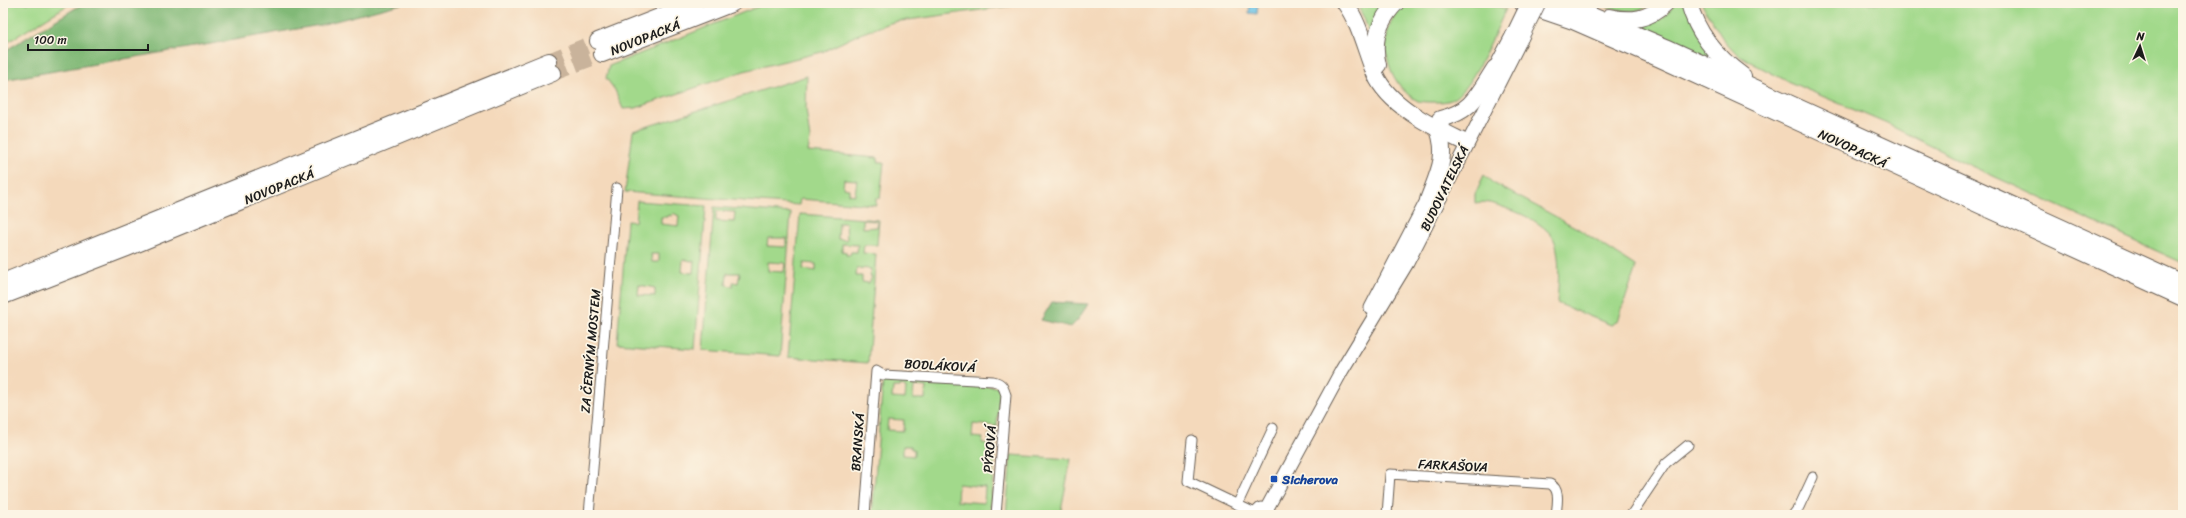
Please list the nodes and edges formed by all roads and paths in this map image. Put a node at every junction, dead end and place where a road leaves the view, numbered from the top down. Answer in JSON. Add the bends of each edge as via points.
{"nodes":[{"id":1,"x":695,"y":3,"type":"edge"},
{"id":2,"x":733,"y":3,"type":"edge"},
{"id":3,"x":1345,"y":3,"type":"edge"},
{"id":4,"x":1396,"y":3,"type":"edge"},
{"id":5,"x":1521,"y":3,"type":"edge"},
{"id":6,"x":1528,"y":3,"type":"edge"},
{"id":7,"x":1539,"y":3,"type":"edge"},
{"id":8,"x":1562,"y":3,"type":"edge"},
{"id":9,"x":1666,"y":3,"type":"edge"},
{"id":10,"x":1689,"y":3,"type":"edge"},
{"id":11,"x":1577,"y":9,"type":"junction"},
{"id":12,"x":1517,"y":35,"type":"junction"},
{"id":13,"x":1495,"y":68,"type":"junction"},
{"id":14,"x":1777,"y":98,"type":"junction"},
{"id":15,"x":1439,"y":124,"type":"junction"},
{"id":16,"x":1464,"y":137,"type":"junction"},
{"id":17,"x":617,"y":188,"type":"dead end"},
{"id":18,"x":1428,"y":200,"type":"junction"},
{"id":19,"x":3,"y":282,"type":"edge"},
{"id":20,"x":2183,"y":283,"type":"edge"},
{"id":21,"x":3,"y":296,"type":"edge"},
{"id":22,"x":2183,"y":298,"type":"edge"},
{"id":23,"x":1342,"y":370,"type":"junction"},
{"id":24,"x":876,"y":371,"type":"joint"},
{"id":25,"x":1003,"y":386,"type":"joint"},
{"id":26,"x":1273,"y":428,"type":"dead end"},
{"id":27,"x":1192,"y":440,"type":"dead end"},
{"id":28,"x":1688,"y":445,"type":"dead end"},
{"id":29,"x":1813,"y":477,"type":"dead end"},
{"id":30,"x":1238,"y":503,"type":"junction"},
{"id":31,"x":1261,"y":513,"type":"edge"},
{"id":32,"x":589,"y":515,"type":"edge"},
{"id":33,"x":865,"y":515,"type":"edge"},
{"id":34,"x":996,"y":515,"type":"edge"},
{"id":35,"x":1387,"y":515,"type":"edge"},
{"id":36,"x":1556,"y":515,"type":"edge"},
{"id":37,"x":1631,"y":515,"type":"edge"},
{"id":38,"x":1793,"y":515,"type":"edge"}],
"edges":[{"from":1,"to":2,"type":"highway","name":"NOVOPACKÁ","via":[[600,47]]},
{"from":3,"to":15,"type":"highway","via":[[1355,20],[1375,74],[1384,90],[1402,106]]},
{"from":4,"to":15,"type":"highway","via":[[1382,20],[1377,35],[1376,54],[1380,72],[1397,96]]},
{"from":5,"to":22,"type":"highway","name":"NOVOPACKÁ","via":[[1573,21],[1660,59]]},
{"from":6,"to":12,"type":"street","name":"BUDOVATELSKÁ","bridge":true},
{"from":7,"to":12,"type":"street","name":"BUDOVATELSKÁ","bridge":true},
{"from":8,"to":11,"type":"highway","name":"NOVOPACKÁ"},
{"from":9,"to":11,"type":"highway","via":[[1652,14],[1636,20],[1618,19]]},
{"from":10,"to":14,"type":"highway","via":[[1702,32],[1722,59]]},
{"from":11,"to":14,"type":"highway","name":"NOVOPACKÁ"},
{"from":12,"to":13,"type":"street","name":"BUDOVATELSKÁ"},
{"from":12,"to":16,"type":"street","name":"BUDOVATELSKÁ"},
{"from":13,"to":15,"type":"highway","via":[[1466,109]]},
{"from":13,"to":16,"type":"street","name":"BUDOVATELSKÁ"},
{"from":14,"to":20,"type":"highway","name":"NOVOPACKÁ"},
{"from":15,"to":16,"type":"highway"},
{"from":15,"to":18,"type":"highway","via":[[1443,158]]},
{"from":16,"to":18,"type":"street","name":"BUDOVATELSKÁ"},
{"from":16,"to":23,"type":"street","name":"BUDOVATELSKÁ","via":[[1407,263]]},
{"from":17,"to":32,"type":"street","name":"ZA ČERNÝM MOSTEM"},
{"from":18,"to":23,"type":"street","name":"BUDOVATELSKÁ"},
{"from":19,"to":21,"type":"highway","name":"NOVOPACKÁ","via":[[551,67],[134,245]]},
{"from":23,"to":31,"type":"street","name":"BUDOVATELSKÁ"},
{"from":24,"to":25,"type":"street","name":"BODLÁKOVÁ","via":[[883,375],[993,381]]},
{"from":24,"to":33,"type":"street","name":"BRANSKÁ"},
{"from":25,"to":34,"type":"street","name":"PÝROVÁ","via":[[1006,395]]},
{"from":26,"to":30,"type":"street"},
{"from":27,"to":30,"type":"street","via":[[1188,481]]},
{"from":28,"to":37,"type":"street","via":[[1666,462]]},
{"from":29,"to":38,"type":"street"},
{"from":30,"to":31,"type":"street"},
{"from":35,"to":36,"type":"street","name":"FARKAŠOVA","via":[[1390,474],[1554,486],[1557,491]]}]}
